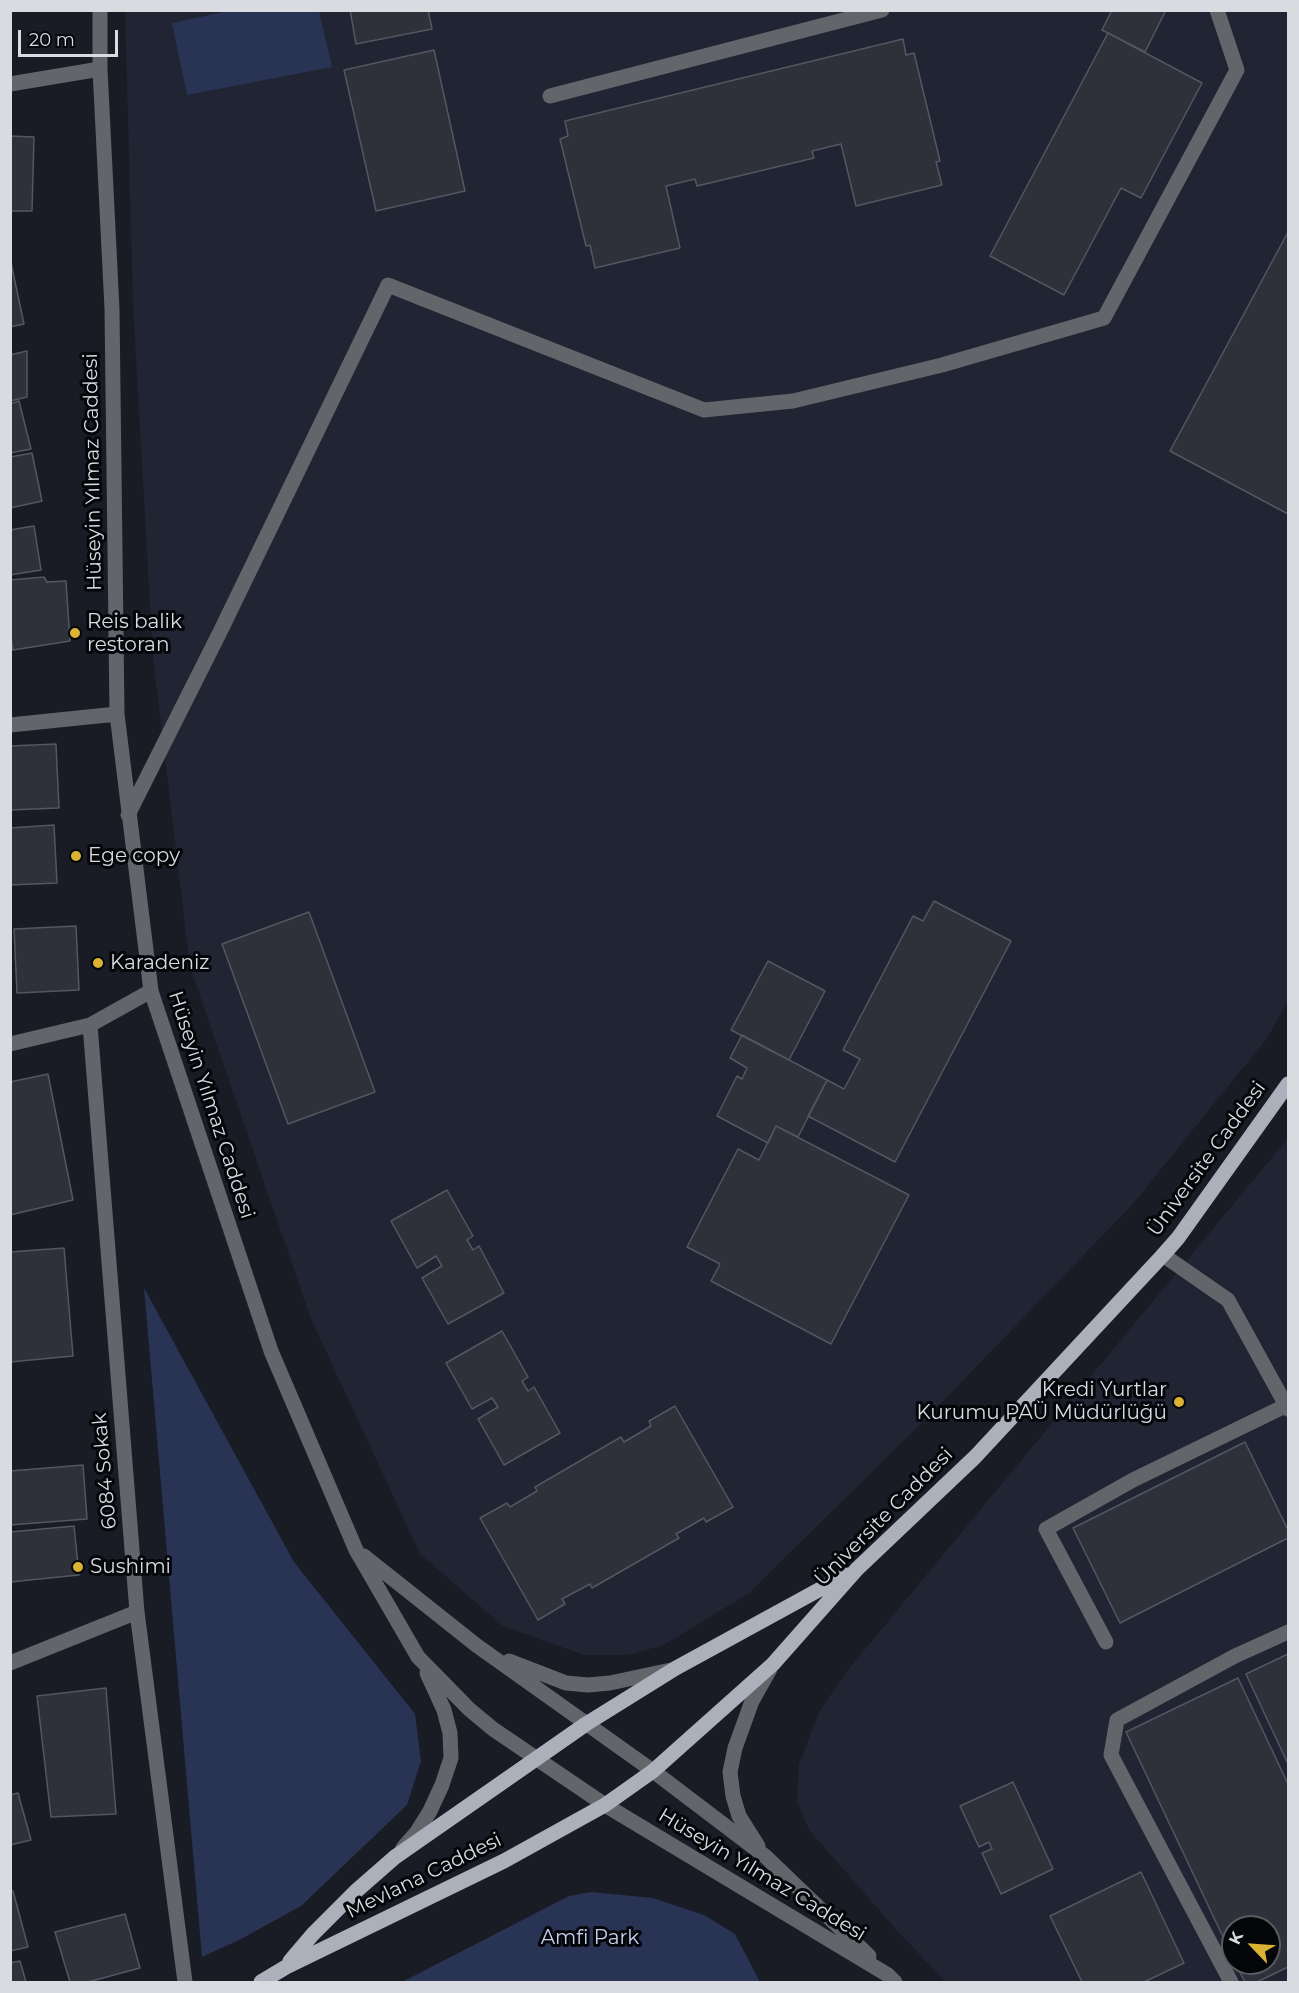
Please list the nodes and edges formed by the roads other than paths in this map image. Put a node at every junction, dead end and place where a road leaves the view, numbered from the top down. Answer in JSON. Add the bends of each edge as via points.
{"nodes":[{"id":1,"x":100,"y":10,"type":"edge"},
{"id":2,"x":1217,"y":10,"type":"edge"},
{"id":3,"x":876,"y":11,"type":"edge"},
{"id":4,"x":100,"y":69,"type":"junction"},
{"id":5,"x":10,"y":84,"type":"edge"},
{"id":6,"x":550,"y":96,"type":"dead end"},
{"id":7,"x":117,"y":714,"type":"junction"},
{"id":8,"x":10,"y":725,"type":"edge"},
{"id":9,"x":128,"y":815,"type":"junction"},
{"id":10,"x":150,"y":992,"type":"junction"},
{"id":11,"x":90,"y":1025,"type":"junction"},
{"id":12,"x":10,"y":1044,"type":"edge"},
{"id":13,"x":1288,"y":1084,"type":"edge"},
{"id":14,"x":1163,"y":1255,"type":"junction"},
{"id":15,"x":1288,"y":1407,"type":"edge"},
{"id":16,"x":356,"y":1550,"type":"junction"},
{"id":17,"x":857,"y":1569,"type":"junction"},
{"id":18,"x":137,"y":1612,"type":"junction"},
{"id":19,"x":1288,"y":1632,"type":"edge"},
{"id":20,"x":1106,"y":1642,"type":"dead end"},
{"id":21,"x":476,"y":1645,"type":"junction"},
{"id":22,"x":418,"y":1657,"type":"junction"},
{"id":23,"x":10,"y":1663,"type":"edge"},
{"id":24,"x":773,"y":1664,"type":"junction"},
{"id":25,"x":676,"y":1668,"type":"junction"},
{"id":26,"x":586,"y":1724,"type":"junction"},
{"id":27,"x":537,"y":1758,"type":"junction"},
{"id":28,"x":654,"y":1771,"type":"junction"},
{"id":29,"x":605,"y":1805,"type":"junction"},
{"id":30,"x":765,"y":1856,"type":"junction"},
{"id":31,"x":395,"y":1857,"type":"junction"},
{"id":32,"x":286,"y":1967,"type":"junction"},
{"id":33,"x":886,"y":1980,"type":"edge"},
{"id":34,"x":185,"y":1983,"type":"edge"},
{"id":35,"x":261,"y":1983,"type":"edge"},
{"id":36,"x":1231,"y":1983,"type":"edge"}],
"edges":[{"from":1,"to":4,"type":"street","name":"Hüseyin Yılmaz Caddesi"},
{"from":2,"to":9,"type":"street","via":[[1237,70],[1104,318],[942,365],[793,401],[704,410],[388,285]]},
{"from":3,"to":6,"type":"street"},
{"from":4,"to":5,"type":"street"},
{"from":4,"to":7,"type":"street","name":"Hüseyin Yılmaz Caddesi","via":[[112,309]]},
{"from":7,"to":8,"type":"street"},
{"from":7,"to":9,"type":"street","name":"Hüseyin Yılmaz Caddesi"},
{"from":9,"to":10,"type":"street","name":"Hüseyin Yılmaz Caddesi"},
{"from":10,"to":11,"type":"street"},
{"from":10,"to":16,"type":"street","name":"Hüseyin Yılmaz Caddesi","via":[[271,1351]]},
{"from":11,"to":12,"type":"street"},
{"from":11,"to":18,"type":"street","name":"6084 Sokak"},
{"from":13,"to":14,"type":"main road","name":"Üniversite Caddesi"},
{"from":14,"to":15,"type":"street","via":[[1228,1300]]},
{"from":14,"to":17,"type":"main road","name":"Üniversite Caddesi","via":[[975,1457]]},
{"from":15,"to":20,"type":"street","via":[[1133,1480],[1046,1529]]},
{"from":16,"to":21,"type":"street"},
{"from":16,"to":22,"type":"street","name":"Hüseyin Yılmaz Caddesi"},
{"from":17,"to":24,"type":"main road","name":"Üniversite Caddesi"},
{"from":17,"to":25,"type":"main road"},
{"from":18,"to":23,"type":"street"},
{"from":18,"to":34,"type":"street","name":"6084 Sokak"},
{"from":19,"to":36,"type":"street","via":[[1117,1720],[1111,1755]]},
{"from":21,"to":25,"type":"street","via":[[566,1683],[610,1683]]},
{"from":21,"to":26,"type":"street"},
{"from":22,"to":27,"type":"street","name":"Hüseyin Yılmaz Caddesi","via":[[469,1709]]},
{"from":22,"to":31,"type":"street","via":[[444,1710],[451,1758],[430,1811]]},
{"from":24,"to":28,"type":"main road","name":"Üniversite Caddesi"},
{"from":24,"to":30,"type":"street","via":[[752,1701],[730,1772],[739,1816]]},
{"from":25,"to":26,"type":"main road"},
{"from":26,"to":27,"type":"main road"},
{"from":26,"to":28,"type":"street"},
{"from":27,"to":29,"type":"street","name":"Hüseyin Yılmaz Caddesi"},
{"from":27,"to":31,"type":"main road"},
{"from":28,"to":29,"type":"main road","name":"Mevlana Caddesi"},
{"from":28,"to":30,"type":"street"},
{"from":29,"to":32,"type":"main road","name":"Mevlana Caddesi","via":[[504,1861]]},
{"from":29,"to":33,"type":"street","name":"Hüseyin Yılmaz Caddesi"},
{"from":30,"to":33,"type":"street"},
{"from":31,"to":32,"type":"main road","via":[[313,1934]]},
{"from":32,"to":35,"type":"main road","name":"Mevlana Caddesi"}]}
